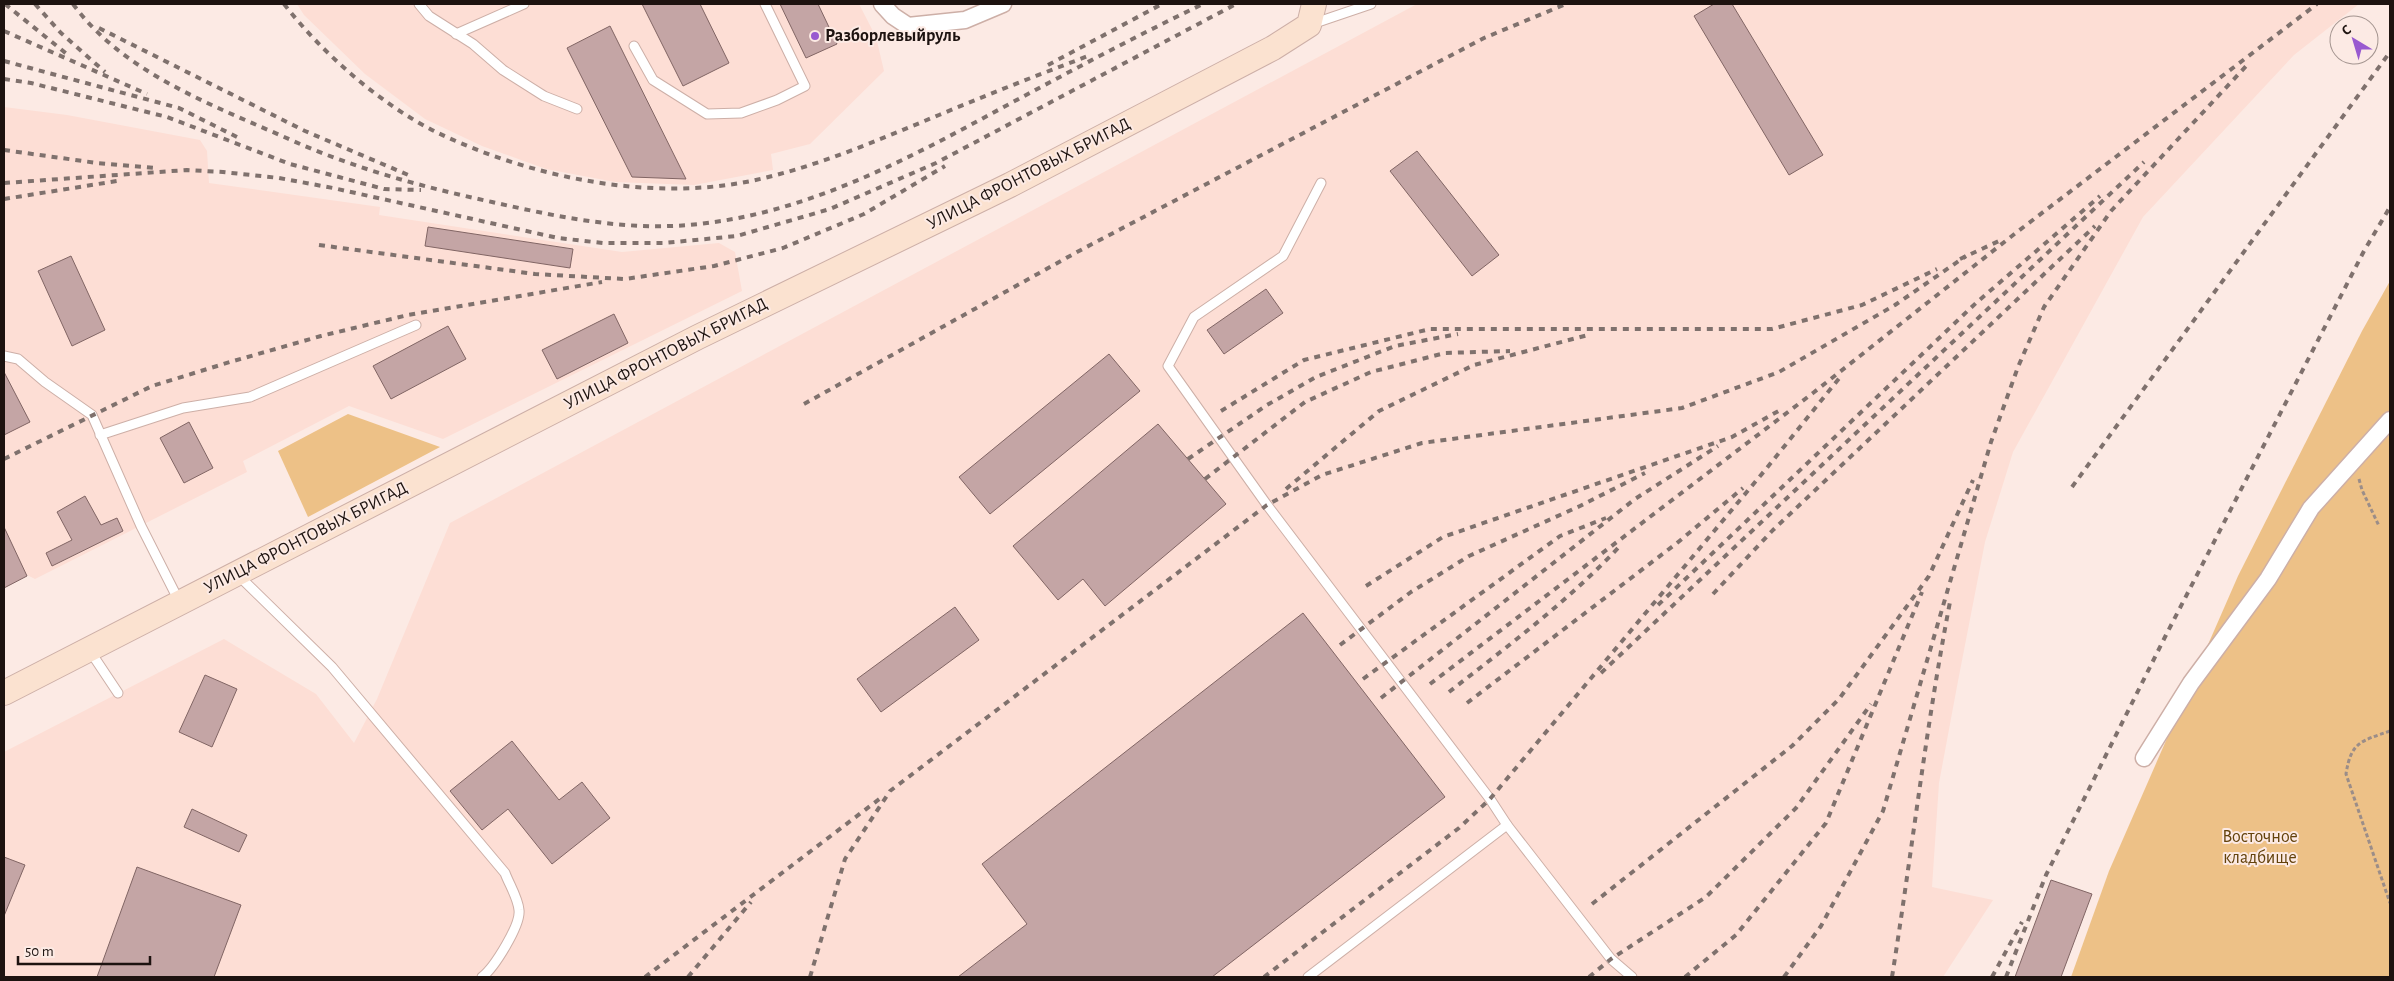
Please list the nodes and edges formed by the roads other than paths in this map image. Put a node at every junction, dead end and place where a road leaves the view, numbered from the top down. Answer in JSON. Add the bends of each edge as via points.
{"nodes":[{"id":1,"x":419,"y":4,"type":"edge"},
{"id":2,"x":524,"y":4,"type":"edge"},
{"id":3,"x":765,"y":4,"type":"edge"},
{"id":4,"x":882,"y":4,"type":"edge"},
{"id":5,"x":1002,"y":4,"type":"edge"},
{"id":6,"x":1371,"y":4,"type":"edge"},
{"id":7,"x":1312,"y":14,"type":"edge"},
{"id":8,"x":456,"y":34,"type":"junction"},
{"id":9,"x":634,"y":46,"type":"dead end"},
{"id":10,"x":577,"y":109,"type":"dead end"},
{"id":11,"x":1321,"y":183,"type":"dead end"},
{"id":12,"x":416,"y":325,"type":"dead end"},
{"id":13,"x":4,"y":356,"type":"edge"},
{"id":14,"x":2390,"y":420,"type":"edge"},
{"id":15,"x":100,"y":435,"type":"junction"},
{"id":16,"x":237,"y":574,"type":"junction"},
{"id":17,"x":180,"y":603,"type":"junction"},
{"id":18,"x":89,"y":649,"type":"junction"},
{"id":19,"x":4,"y":693,"type":"edge"},
{"id":20,"x":118,"y":693,"type":"dead end"},
{"id":21,"x":2144,"y":758,"type":"dead end"},
{"id":22,"x":1507,"y":825,"type":"junction"},
{"id":23,"x":482,"y":977,"type":"edge"},
{"id":24,"x":1308,"y":977,"type":"edge"},
{"id":25,"x":1632,"y":977,"type":"edge"}],
"edges":[{"from":1,"to":8,"type":"lane","via":[[429,16]]},
{"from":2,"to":8,"type":"lane"},
{"from":3,"to":9,"type":"lane","via":[[806,86],[741,113],[707,114],[681,99],[653,80]]},
{"from":4,"to":5,"type":"street","via":[[908,26],[965,20]]},
{"from":6,"to":7,"type":"lane"},
{"from":7,"to":16,"type":"main road","name":"УЛИЦА ФРОНТОВЫХ БРИГАД","via":[[1274,48],[1010,185],[698,337]]},
{"from":8,"to":10,"type":"lane","via":[[544,96]]},
{"from":11,"to":22,"type":"lane","via":[[1283,256],[1194,318],[1168,366],[1267,505]]},
{"from":12,"to":15,"type":"lane","via":[[250,397],[182,408]]},
{"from":13,"to":15,"type":"lane","via":[[18,359],[92,415]]},
{"from":14,"to":21,"type":"street","via":[[2311,508],[2268,579],[2191,682]]},
{"from":15,"to":17,"type":"lane"},
{"from":16,"to":17,"type":"main road","name":"УЛИЦА ФРОНТОВЫХ БРИГАД"},
{"from":16,"to":23,"type":"lane","via":[[332,667],[505,873],[520,911],[512,934],[489,972]]},
{"from":17,"to":18,"type":"main road","name":"УЛИЦА ФРОНТОВЫХ БРИГАД"},
{"from":18,"to":19,"type":"main road","name":"УЛИЦА ФРОНТОВЫХ БРИГАД"},
{"from":18,"to":20,"type":"lane"},
{"from":22,"to":24,"type":"lane"},
{"from":22,"to":25,"type":"lane","via":[[1611,959]]}]}
